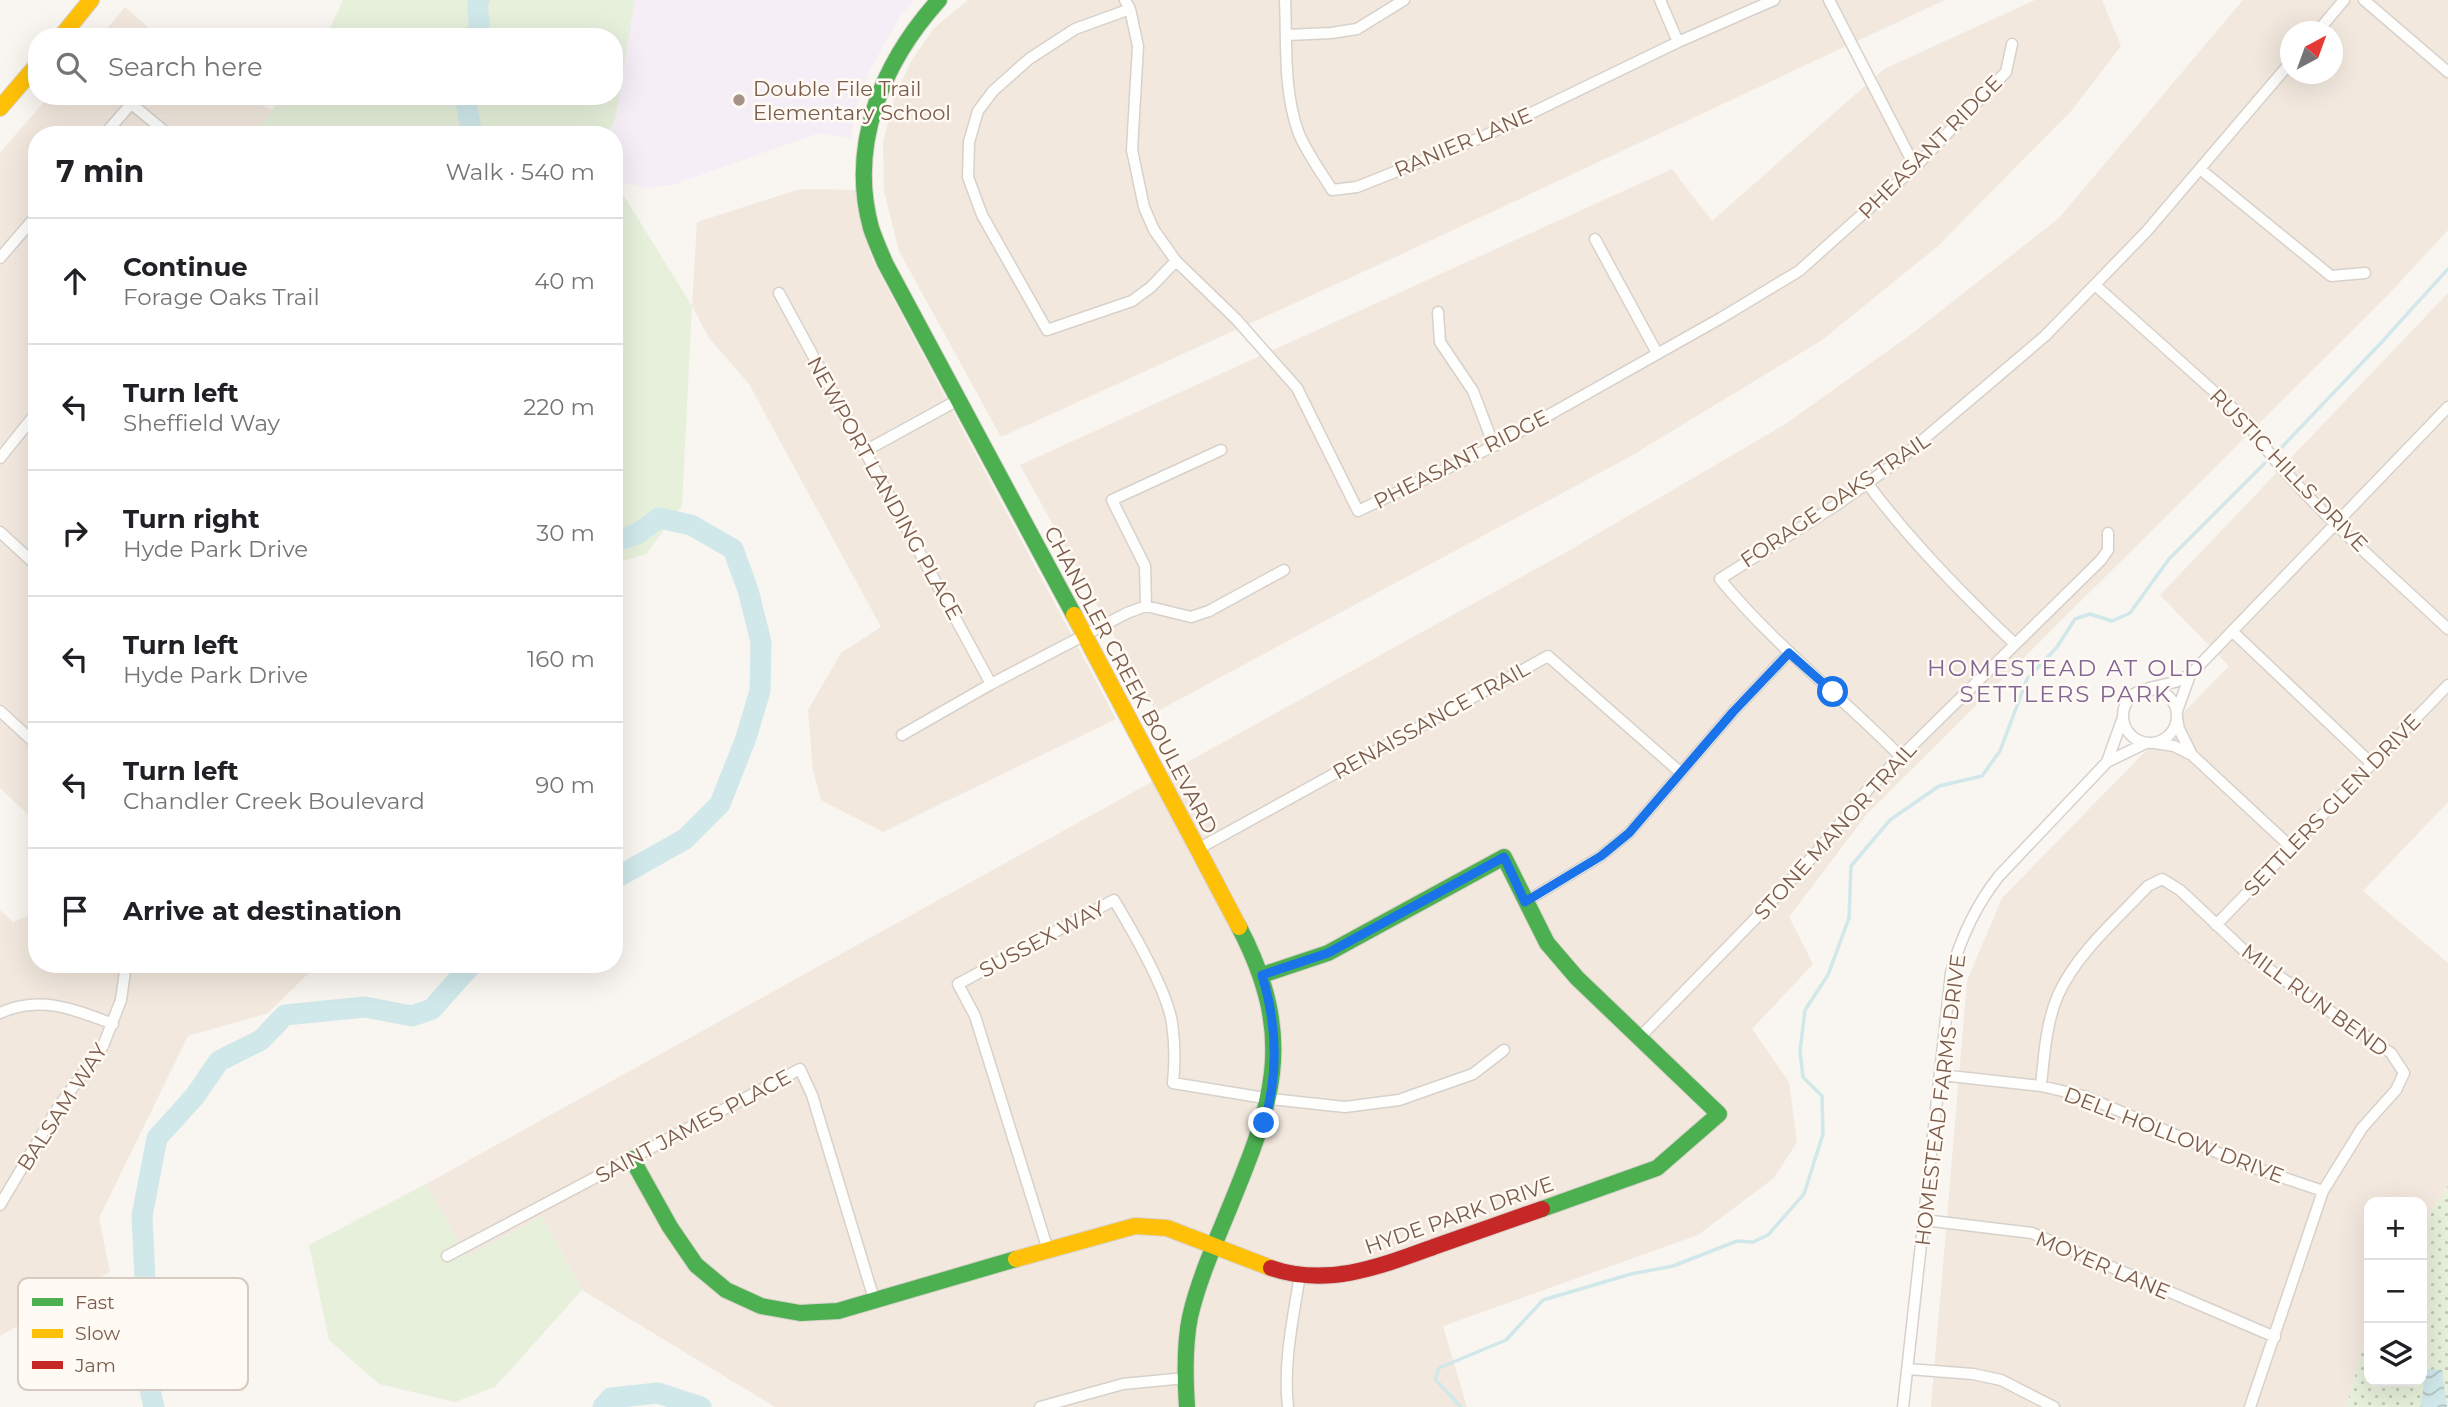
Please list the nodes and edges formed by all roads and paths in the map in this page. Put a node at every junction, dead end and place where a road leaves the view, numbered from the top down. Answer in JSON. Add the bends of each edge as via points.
{"nodes":[{"id":1,"x":91,"y":0,"type":"edge"},
{"id":2,"x":939,"y":0,"type":"edge"},
{"id":3,"x":1285,"y":0,"type":"edge"},
{"id":4,"x":1404,"y":0,"type":"edge"},
{"id":5,"x":1660,"y":0,"type":"edge"},
{"id":6,"x":1774,"y":0,"type":"edge"},
{"id":7,"x":1829,"y":0,"type":"edge"},
{"id":8,"x":2344,"y":0,"type":"edge"},
{"id":9,"x":2364,"y":0,"type":"edge"},
{"id":10,"x":1128,"y":5,"type":"edge"},
{"id":11,"x":2326,"y":21,"type":"edge"},
{"id":12,"x":68,"y":28,"type":"edge"},
{"id":13,"x":1287,"y":35,"type":"junction"},
{"id":14,"x":1678,"y":42,"type":"junction"},
{"id":15,"x":2012,"y":44,"type":"dead end"},
{"id":16,"x":2448,"y":72,"type":"edge"},
{"id":17,"x":28,"y":75,"type":"edge"},
{"id":18,"x":2280,"y":76,"type":"edge"},
{"id":19,"x":124,"y":105,"type":"edge"},
{"id":20,"x":133,"y":105,"type":"edge"},
{"id":21,"x":0,"y":108,"type":"edge"},
{"id":22,"x":110,"y":126,"type":"edge"},
{"id":23,"x":158,"y":126,"type":"edge"},
{"id":24,"x":1915,"y":167,"type":"junction"},
{"id":25,"x":2200,"y":169,"type":"junction"},
{"id":26,"x":28,"y":225,"type":"edge"},
{"id":27,"x":1595,"y":239,"type":"dead end"},
{"id":28,"x":0,"y":258,"type":"edge"},
{"id":29,"x":1177,"y":261,"type":"junction"},
{"id":30,"x":2365,"y":273,"type":"dead end"},
{"id":31,"x":2095,"y":285,"type":"junction"},
{"id":32,"x":779,"y":293,"type":"dead end"},
{"id":33,"x":1438,"y":312,"type":"dead end"},
{"id":34,"x":1657,"y":354,"type":"junction"},
{"id":35,"x":958,"y":400,"type":"junction"},
{"id":36,"x":2448,"y":407,"type":"edge"},
{"id":37,"x":2444,"y":420,"type":"edge"},
{"id":38,"x":28,"y":423,"type":"edge"},
{"id":39,"x":1493,"y":446,"type":"junction"},
{"id":40,"x":1221,"y":450,"type":"dead end"},
{"id":41,"x":865,"y":451,"type":"junction"},
{"id":42,"x":0,"y":458,"type":"edge"},
{"id":43,"x":1867,"y":483,"type":"junction"},
{"id":44,"x":2336,"y":523,"type":"junction"},
{"id":45,"x":0,"y":533,"type":"edge"},
{"id":46,"x":2108,"y":533,"type":"dead end"},
{"id":47,"x":28,"y":558,"type":"edge"},
{"id":48,"x":1284,"y":570,"type":"dead end"},
{"id":49,"x":1146,"y":607,"type":"junction"},
{"id":50,"x":2448,"y":629,"type":"edge"},
{"id":51,"x":2231,"y":631,"type":"junction"},
{"id":52,"x":1084,"y":635,"type":"junction"},
{"id":53,"x":2015,"y":644,"type":"junction"},
{"id":54,"x":1789,"y":653,"type":"junction"},
{"id":55,"x":2190,"y":674,"type":"junction"},
{"id":56,"x":992,"y":684,"type":"junction"},
{"id":57,"x":2448,"y":685,"type":"edge"},
{"id":58,"x":2149,"y":688,"type":"junction"},
{"id":59,"x":0,"y":711,"type":"edge"},
{"id":60,"x":2177,"y":715,"type":"junction"},
{"id":61,"x":2122,"y":720,"type":"junction"},
{"id":62,"x":902,"y":735,"type":"dead end"},
{"id":63,"x":28,"y":737,"type":"edge"},
{"id":64,"x":2151,"y":743,"type":"junction"},
{"id":65,"x":2192,"y":755,"type":"junction"},
{"id":66,"x":1900,"y":757,"type":"junction"},
{"id":67,"x":2107,"y":762,"type":"junction"},
{"id":68,"x":2372,"y":764,"type":"junction"},
{"id":69,"x":1681,"y":772,"type":"junction"},
{"id":70,"x":2291,"y":847,"type":"junction"},
{"id":71,"x":1196,"y":850,"type":"junction"},
{"id":72,"x":1525,"y":902,"type":"junction"},
{"id":73,"x":2216,"y":925,"type":"junction"},
{"id":74,"x":125,"y":973,"type":"edge"},
{"id":75,"x":1262,"y":975,"type":"junction"},
{"id":76,"x":0,"y":1013,"type":"edge"},
{"id":77,"x":113,"y":1024,"type":"junction"},
{"id":78,"x":1640,"y":1037,"type":"junction"},
{"id":79,"x":1504,"y":1049,"type":"dead end"},
{"id":80,"x":1941,"y":1075,"type":"junction"},
{"id":81,"x":2041,"y":1086,"type":"junction"},
{"id":82,"x":1271,"y":1099,"type":"junction"},
{"id":83,"x":632,"y":1159,"type":"junction"},
{"id":84,"x":2323,"y":1191,"type":"junction"},
{"id":85,"x":0,"y":1206,"type":"edge"},
{"id":86,"x":1924,"y":1220,"type":"junction"},
{"id":87,"x":1215,"y":1246,"type":"junction"},
{"id":88,"x":1048,"y":1250,"type":"junction"},
{"id":89,"x":447,"y":1256,"type":"dead end"},
{"id":90,"x":1300,"y":1275,"type":"junction"},
{"id":91,"x":874,"y":1299,"type":"junction"},
{"id":92,"x":2275,"y":1337,"type":"junction"},
{"id":93,"x":1908,"y":1369,"type":"junction"},
{"id":94,"x":1185,"y":1378,"type":"junction"},
{"id":95,"x":1040,"y":1407,"type":"edge"},
{"id":96,"x":1187,"y":1407,"type":"edge"},
{"id":97,"x":1288,"y":1407,"type":"edge"},
{"id":98,"x":1903,"y":1407,"type":"edge"},
{"id":99,"x":2054,"y":1407,"type":"edge"},
{"id":100,"x":2250,"y":1407,"type":"edge"}],
"edges":[{"from":1,"to":12,"type":"street"},
{"from":2,"to":35,"type":"street","name":"CHANDLER CREEK BOULEVARD","via":[[904,41],[883,80],[868,133],[866,182],[876,242]]},
{"from":3,"to":13,"type":"street","name":"RANIER LANE"},
{"from":4,"to":13,"type":"street","via":[[1357,29]]},
{"from":5,"to":14,"type":"street"},
{"from":6,"to":14,"type":"street","name":"RANIER LANE"},
{"from":7,"to":24,"type":"street"},
{"from":8,"to":11,"type":"street"},
{"from":9,"to":16,"type":"street"},
{"from":10,"to":29,"type":"street","name":"PHEASANT RIDGE","via":[[1138,46],[1132,150],[1144,207]]},
{"from":10,"to":29,"type":"street","via":[[1074,29],[1029,59],[993,91],[978,111],[969,142],[968,177],[982,215],[1047,330],[1132,301]]},
{"from":13,"to":14,"type":"street","name":"RANIER LANE","via":[[1290,105],[1300,136],[1332,190],[1357,187],[1480,138]]},
{"from":15,"to":24,"type":"street","name":"PHEASANT RIDGE","via":[[2006,72]]},
{"from":17,"to":21,"type":"street"},
{"from":18,"to":25,"type":"street","name":"FORAGE OAKS TRAIL"},
{"from":19,"to":22,"type":"street"},
{"from":20,"to":23,"type":"street"},
{"from":24,"to":34,"type":"street","name":"PHEASANT RIDGE","via":[[1799,271]]},
{"from":25,"to":30,"type":"street","via":[[2331,276]]},
{"from":25,"to":31,"type":"street","name":"FORAGE OAKS TRAIL"},
{"from":26,"to":28,"type":"street"},
{"from":27,"to":34,"type":"street"},
{"from":29,"to":39,"type":"street","name":"PHEASANT RIDGE","via":[[1297,388],[1358,512]]},
{"from":31,"to":43,"type":"street","name":"FORAGE OAKS TRAIL","via":[[1964,407]]},
{"from":31,"to":44,"type":"street","name":"RUSTIC HILLS DRIVE","via":[[2238,413],[2274,459]]},
{"from":32,"to":41,"type":"street","name":"NEWPORT LANDING PLACE"},
{"from":33,"to":39,"type":"street","via":[[1440,342],[1473,391]]},
{"from":34,"to":39,"type":"street","name":"PHEASANT RIDGE"},
{"from":35,"to":41,"type":"street"},
{"from":35,"to":52,"type":"street","name":"CHANDLER CREEK BOULEVARD"},
{"from":36,"to":37,"type":"street","name":"HOMESTEAD FARMS DRIVE"},
{"from":37,"to":44,"type":"street","name":"HOMESTEAD FARMS DRIVE"},
{"from":38,"to":42,"type":"street"},
{"from":40,"to":49,"type":"street","via":[[1112,500],[1145,565]]},
{"from":41,"to":56,"type":"street","name":"NEWPORT LANDING PLACE"},
{"from":43,"to":53,"type":"street","via":[[1902,529]]},
{"from":43,"to":54,"type":"street","name":"FORAGE OAKS TRAIL","via":[[1720,579]]},
{"from":44,"to":50,"type":"street","name":"RUSTIC HILLS DRIVE"},
{"from":44,"to":51,"type":"street","name":"HOMESTEAD FARMS DRIVE"},
{"from":45,"to":47,"type":"street"},
{"from":46,"to":53,"type":"street","name":"STONE MANOR TRAIL","via":[[2109,550],[2101,560]]},
{"from":48,"to":49,"type":"street","via":[[1191,617]]},
{"from":49,"to":52,"type":"street"},
{"from":51,"to":55,"type":"street","name":"HOMESTEAD FARMS DRIVE"},
{"from":51,"to":68,"type":"street"},
{"from":52,"to":56,"type":"street"},
{"from":52,"to":71,"type":"street","name":"CHANDLER CREEK BOULEVARD"},
{"from":53,"to":66,"type":"street","name":"STONE MANOR TRAIL"},
{"from":54,"to":66,"type":"street","name":"FORAGE OAKS TRAIL"},
{"from":54,"to":69,"type":"street"},
{"from":55,"to":58,"type":"street","name":"HOMESTEAD FARMS DRIVE"},
{"from":55,"to":60,"type":"street","name":"HOMESTEAD FARMS DRIVE"},
{"from":56,"to":62,"type":"street"},
{"from":57,"to":68,"type":"street","name":"SETTLERS GLEN DRIVE"},
{"from":58,"to":60,"type":"street","via":[[2173,701]]},
{"from":58,"to":61,"type":"street","name":"HOMESTEAD FARMS DRIVE","via":[[2132,695],[2122,710]]},
{"from":59,"to":63,"type":"street"},
{"from":60,"to":64,"type":"street","name":"HOMESTEAD FARMS DRIVE","via":[[2170,734]]},
{"from":60,"to":65,"type":"street"},
{"from":61,"to":64,"type":"street","via":[[2131,736]]},
{"from":61,"to":67,"type":"street","name":"HOMESTEAD FARMS DRIVE"},
{"from":64,"to":65,"type":"street","via":[[2174,746]]},
{"from":64,"to":67,"type":"street","name":"HOMESTEAD FARMS DRIVE"},
{"from":65,"to":70,"type":"street"},
{"from":66,"to":78,"type":"street","name":"STONE MANOR TRAIL","via":[[1754,920]]},
{"from":67,"to":80,"type":"street","name":"HOMESTEAD FARMS DRIVE","via":[[1999,876],[1972,917],[1951,973]]},
{"from":68,"to":70,"type":"street","name":"SETTLERS GLEN DRIVE"},
{"from":69,"to":71,"type":"street","name":"RENAISSANCE TRAIL","via":[[1548,656]]},
{"from":69,"to":72,"type":"street","via":[[1614,847]]},
{"from":70,"to":73,"type":"street","name":"SETTLERS GLEN DRIVE"},
{"from":71,"to":75,"type":"street","name":"CHANDLER CREEK BOULEVARD"},
{"from":72,"to":75,"type":"street","name":"HYDE PARK DRIVE","via":[[1504,857],[1328,953]]},
{"from":72,"to":78,"type":"street","name":"HYDE PARK DRIVE","via":[[1547,943]]},
{"from":73,"to":81,"type":"street","name":"MILL RUN BEND","via":[[2171,883],[2162,879],[2148,886],[2065,981],[2049,1027]]},
{"from":73,"to":84,"type":"street","name":"MILL RUN BEND","via":[[2251,957],[2391,1053],[2404,1073]]},
{"from":74,"to":77,"type":"street","name":"BALSAM WAY"},
{"from":75,"to":82,"type":"street","name":"CHANDLER CREEK BOULEVARD","via":[[1274,1031]]},
{"from":76,"to":77,"type":"street","via":[[48,1003]]},
{"from":77,"to":85,"type":"street","name":"BALSAM WAY"},
{"from":78,"to":90,"type":"street","name":"HYDE PARK DRIVE","via":[[1719,1114],[1657,1168],[1373,1269],[1322,1277]]},
{"from":79,"to":82,"type":"street","via":[[1473,1073],[1399,1100],[1345,1107]]},
{"from":80,"to":81,"type":"street","name":"DELL HOLLOW DRIVE"},
{"from":80,"to":86,"type":"street","name":"HOMESTEAD FARMS DRIVE"},
{"from":81,"to":84,"type":"street","name":"DELL HOLLOW DRIVE","via":[[2100,1101],[2249,1166]]},
{"from":82,"to":87,"type":"street","name":"CHANDLER CREEK BOULEVARD"},
{"from":82,"to":88,"type":"street","name":"SUSSEX WAY","via":[[1173,1083],[1172,1022],[1163,993],[1114,900],[958,984],[975,1016]]},
{"from":83,"to":89,"type":"street","name":"SAINT JAMES PLACE"},
{"from":83,"to":91,"type":"street","name":"HYDE PARK DRIVE","via":[[681,1245],[698,1268],[722,1287],[751,1303],[803,1314],[840,1311]]},
{"from":83,"to":91,"type":"street","name":"SAINT JAMES PLACE","via":[[800,1069]]},
{"from":84,"to":92,"type":"street","name":"MILL RUN BEND"},
{"from":86,"to":92,"type":"street","name":"MOYER LANE","via":[[2032,1233]]},
{"from":86,"to":93,"type":"street","name":"HOMESTEAD FARMS DRIVE"},
{"from":87,"to":88,"type":"street","name":"HYDE PARK DRIVE","via":[[1167,1228],[1135,1226]]},
{"from":87,"to":90,"type":"street","name":"HYDE PARK DRIVE"},
{"from":87,"to":94,"type":"street","name":"CHANDLER CREEK BOULEVARD","via":[[1193,1306]]},
{"from":88,"to":91,"type":"street","name":"HYDE PARK DRIVE"},
{"from":90,"to":97,"type":"street","via":[[1290,1335]]},
{"from":92,"to":100,"type":"street","name":"MILL RUN BEND"},
{"from":93,"to":98,"type":"street","name":"HOMESTEAD FARMS DRIVE"},
{"from":93,"to":99,"type":"street","via":[[2001,1380]]},
{"from":94,"to":95,"type":"street","via":[[1123,1384]]},
{"from":94,"to":96,"type":"street","name":"CHANDLER CREEK BOULEVARD"}]}
